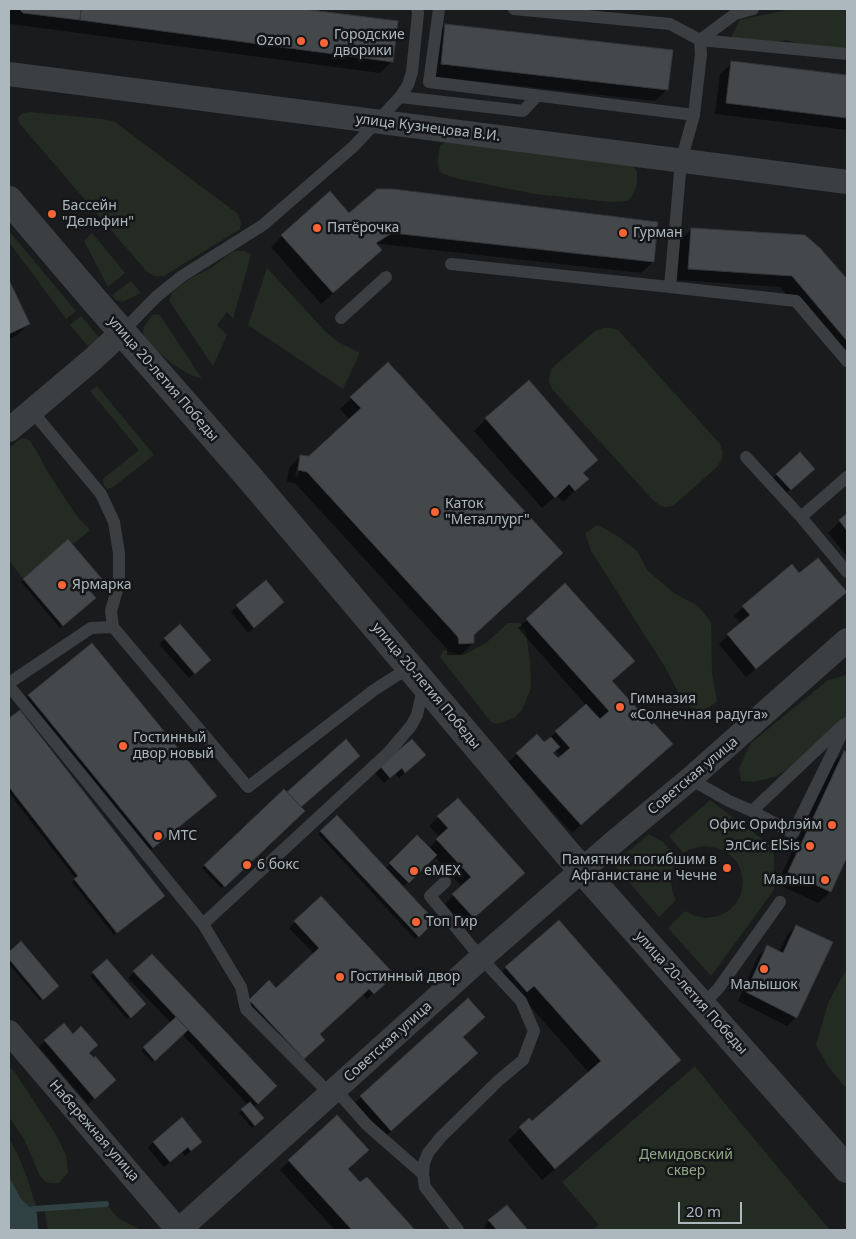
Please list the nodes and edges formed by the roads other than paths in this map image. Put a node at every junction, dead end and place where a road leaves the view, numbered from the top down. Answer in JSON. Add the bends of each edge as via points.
{"nodes":[{"id":1,"x":417,"y":9,"type":"edge"},
{"id":2,"x":438,"y":9,"type":"edge"},
{"id":3,"x":514,"y":9,"type":"edge"},
{"id":4,"x":753,"y":9,"type":"edge"},
{"id":5,"x":700,"y":40,"type":"junction"},
{"id":6,"x":847,"y":54,"type":"edge"},
{"id":7,"x":9,"y":74,"type":"edge"},
{"id":8,"x":400,"y":96,"type":"junction"},
{"id":9,"x":537,"y":96,"type":"junction"},
{"id":10,"x":694,"y":115,"type":"junction"},
{"id":11,"x":377,"y":122,"type":"junction"},
{"id":12,"x":681,"y":161,"type":"junction"},
{"id":13,"x":847,"y":182,"type":"edge"},
{"id":14,"x":9,"y":200,"type":"edge"},
{"id":15,"x":451,"y":264,"type":"dead end"},
{"id":16,"x":386,"y":277,"type":"dead end"},
{"id":17,"x":670,"y":287,"type":"junction"},
{"id":18,"x":341,"y":318,"type":"dead end"},
{"id":19,"x":122,"y":332,"type":"junction"},
{"id":20,"x":847,"y":361,"type":"edge"},
{"id":21,"x":32,"y":410,"type":"junction"},
{"id":22,"x":9,"y":430,"type":"edge"},
{"id":23,"x":746,"y":457,"type":"dead end"},
{"id":24,"x":847,"y":478,"type":"edge"},
{"id":25,"x":801,"y":518,"type":"junction"},
{"id":26,"x":847,"y":572,"type":"edge"},
{"id":27,"x":113,"y":627,"type":"junction"},
{"id":28,"x":847,"y":640,"type":"edge"},
{"id":29,"x":417,"y":676,"type":"junction"},
{"id":30,"x":9,"y":684,"type":"edge"},
{"id":31,"x":847,"y":722,"type":"edge"},
{"id":32,"x":690,"y":779,"type":"junction"},
{"id":33,"x":752,"y":811,"type":"junction"},
{"id":34,"x":582,"y":870,"type":"junction"},
{"id":35,"x":445,"y":882,"type":"dead end"},
{"id":36,"x":780,"y":902,"type":"dead end"},
{"id":37,"x":203,"y":924,"type":"junction"},
{"id":38,"x":481,"y":958,"type":"junction"},
{"id":39,"x":702,"y":1005,"type":"junction"},
{"id":40,"x":9,"y":1032,"type":"edge"},
{"id":41,"x":333,"y":1092,"type":"junction"},
{"id":42,"x":847,"y":1169,"type":"edge"},
{"id":43,"x":423,"y":1174,"type":"junction"},
{"id":44,"x":179,"y":1230,"type":"edge"},
{"id":45,"x":458,"y":1230,"type":"edge"}],
"edges":[{"from":1,"to":8,"type":"lane","via":[[412,72]]},
{"from":2,"to":9,"type":"lane","via":[[429,82]]},
{"from":3,"to":5,"type":"lane","via":[[670,24]]},
{"from":4,"to":5,"type":"lane","via":[[735,14]]},
{"from":5,"to":6,"type":"lane"},
{"from":5,"to":10,"type":"lane"},
{"from":7,"to":11,"type":"street","name":"улица Кузнецова В.И."},
{"from":8,"to":9,"type":"lane","via":[[523,111]]},
{"from":8,"to":11,"type":"lane"},
{"from":9,"to":10,"type":"lane"},
{"from":10,"to":12,"type":"lane"},
{"from":11,"to":12,"type":"street","name":"улица Кузнецова В.И."},
{"from":11,"to":19,"type":"lane","via":[[263,225],[182,276]]},
{"from":12,"to":13,"type":"street","name":"улица Кузнецова В.И."},
{"from":12,"to":17,"type":"lane"},
{"from":14,"to":19,"type":"street","name":"улица 20-летия Победы"},
{"from":15,"to":17,"type":"lane"},
{"from":16,"to":18,"type":"lane"},
{"from":17,"to":20,"type":"lane","via":[[796,301]]},
{"from":19,"to":21,"type":"street"},
{"from":19,"to":29,"type":"street","name":"улица 20-летия Победы"},
{"from":21,"to":22,"type":"street"},
{"from":21,"to":27,"type":"lane","via":[[101,494],[114,522],[119,583],[111,611]]},
{"from":23,"to":25,"type":"lane"},
{"from":24,"to":25,"type":"lane"},
{"from":25,"to":26,"type":"lane"},
{"from":27,"to":29,"type":"lane","via":[[248,787],[374,690]]},
{"from":27,"to":30,"type":"lane","via":[[91,628]]},
{"from":28,"to":32,"type":"street","name":"Советская улица"},
{"from":29,"to":34,"type":"street","name":"улица 20-летия Победы"},
{"from":29,"to":37,"type":"lane","via":[[417,715],[388,753]]},
{"from":30,"to":37,"type":"lane"},
{"from":31,"to":33,"type":"lane"},
{"from":31,"to":33,"type":"lane","via":[[792,833]]},
{"from":32,"to":33,"type":"lane"},
{"from":32,"to":34,"type":"street","name":"Советская улица"},
{"from":34,"to":38,"type":"street","name":"Советская улица"},
{"from":34,"to":39,"type":"street","name":"улица 20-летия Победы"},
{"from":35,"to":38,"type":"lane","via":[[430,896]]},
{"from":36,"to":39,"type":"lane","via":[[718,989]]},
{"from":37,"to":41,"type":"lane","via":[[241,987],[246,1009]]},
{"from":38,"to":41,"type":"street","name":"Советская улица"},
{"from":38,"to":43,"type":"lane","via":[[521,1002],[534,1031],[523,1060],[442,1137],[428,1153]]},
{"from":39,"to":42,"type":"street","name":"улица 20-летия Победы"},
{"from":40,"to":44,"type":"street","name":"Набережная улица"},
{"from":41,"to":43,"type":"lane"},
{"from":41,"to":44,"type":"street","name":"Советская улица"},
{"from":43,"to":45,"type":"lane","via":[[426,1187]]}]}
